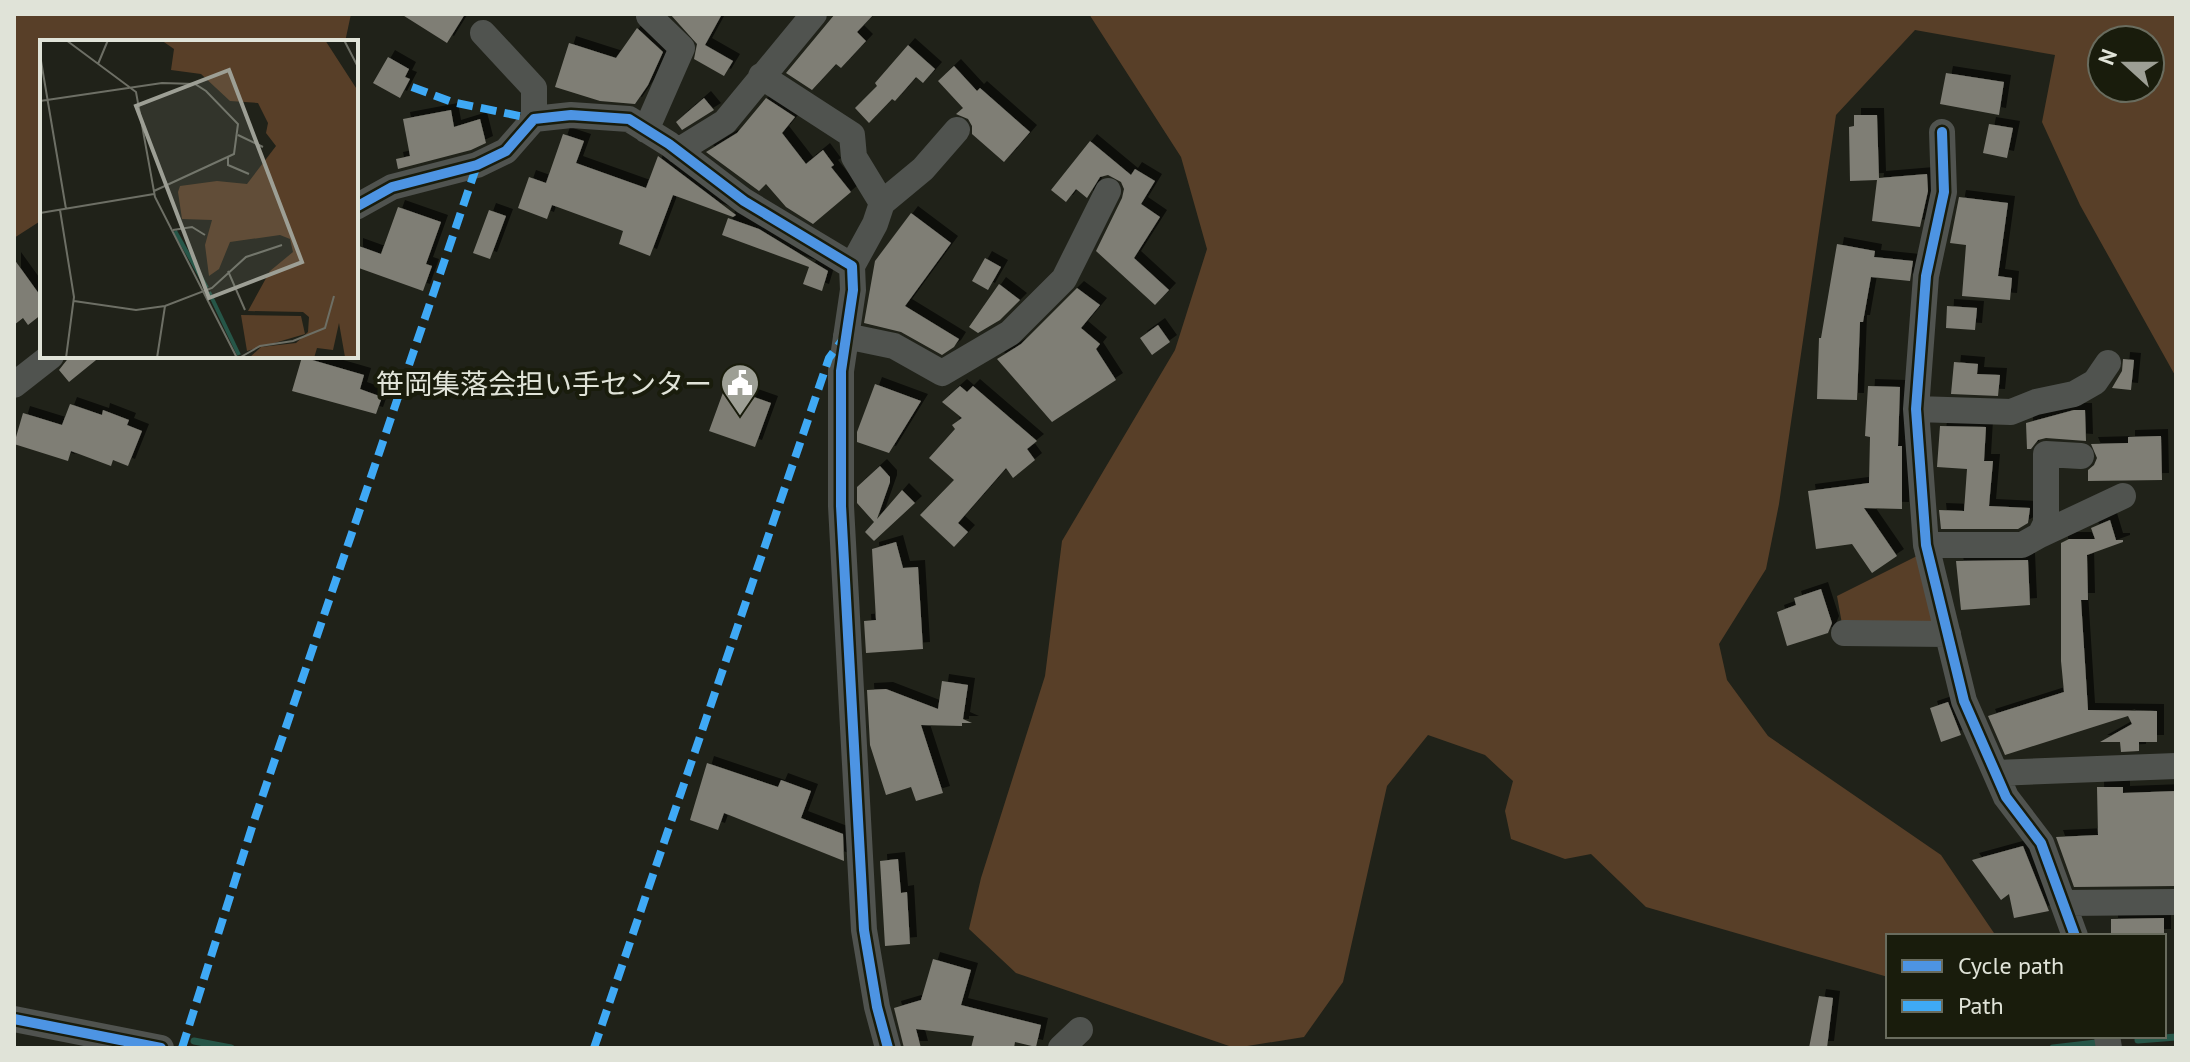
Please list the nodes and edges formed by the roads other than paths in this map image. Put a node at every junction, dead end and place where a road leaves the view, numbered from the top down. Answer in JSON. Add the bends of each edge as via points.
{"nodes":[{"id":1,"x":814,"y":14,"type":"edge"},
{"id":2,"x":648,"y":15,"type":"edge"},
{"id":3,"x":483,"y":33,"type":"dead end"},
{"id":4,"x":761,"y":76,"type":"junction"},
{"id":5,"x":534,"y":119,"type":"junction"},
{"id":6,"x":646,"y":130,"type":"junction"},
{"id":7,"x":957,"y":130,"type":"dead end"},
{"id":8,"x":1942,"y":132,"type":"dead end"},
{"id":9,"x":678,"y":151,"type":"junction"},
{"id":10,"x":1108,"y":191,"type":"dead end"},
{"id":11,"x":882,"y":203,"type":"junction"},
{"id":12,"x":358,"y":206,"type":"edge"},
{"id":13,"x":852,"y":266,"type":"junction"},
{"id":14,"x":846,"y":336,"type":"junction"},
{"id":15,"x":48,"y":358,"type":"edge"},
{"id":16,"x":2108,"y":363,"type":"dead end"},
{"id":17,"x":14,"y":385,"type":"edge"},
{"id":18,"x":1916,"y":409,"type":"junction"},
{"id":19,"x":2081,"y":456,"type":"dead end"},
{"id":20,"x":2123,"y":496,"type":"dead end"},
{"id":21,"x":2040,"y":535,"type":"junction"},
{"id":22,"x":1926,"y":545,"type":"junction"},
{"id":23,"x":1844,"y":633,"type":"dead end"},
{"id":24,"x":1948,"y":634,"type":"junction"},
{"id":25,"x":2176,"y":766,"type":"edge"},
{"id":26,"x":1996,"y":773,"type":"junction"},
{"id":27,"x":2176,"y":902,"type":"edge"},
{"id":28,"x":2063,"y":903,"type":"junction"},
{"id":29,"x":2074,"y":934,"type":"edge"},
{"id":30,"x":14,"y":1019,"type":"edge"},
{"id":31,"x":161,"y":1048,"type":"edge"},
{"id":32,"x":888,"y":1048,"type":"edge"}],
"edges":[{"from":1,"to":4,"type":"street"},
{"from":2,"to":6,"type":"street","via":[[682,48]]},
{"from":3,"to":5,"type":"street","via":[[534,88]]},
{"from":4,"to":9,"type":"street","via":[[725,122]]},
{"from":4,"to":11,"type":"street","via":[[852,135],[854,157]]},
{"from":5,"to":6,"type":"street","via":[[629,119]]},
{"from":5,"to":12,"type":"street","via":[[506,151],[477,165],[392,187]]},
{"from":6,"to":9,"type":"street"},
{"from":7,"to":11,"type":"street","via":[[923,169]]},
{"from":8,"to":18,"type":"street","via":[[1944,192],[1926,276]]},
{"from":9,"to":13,"type":"street","via":[[744,201]]},
{"from":10,"to":14,"type":"street","via":[[1064,279],[1010,333],[942,373],[894,346]]},
{"from":11,"to":13,"type":"street"},
{"from":13,"to":14,"type":"street"},
{"from":14,"to":32,"type":"street","via":[[841,506],[857,834],[864,930]]},
{"from":15,"to":17,"type":"street"},
{"from":16,"to":18,"type":"street","via":[[2095,382],[2074,394],[2011,412]]},
{"from":18,"to":22,"type":"street"},
{"from":19,"to":21,"type":"street","via":[[2046,454],[2046,523]]},
{"from":20,"to":21,"type":"street"},
{"from":21,"to":22,"type":"street","via":[[2022,545]]},
{"from":22,"to":24,"type":"street"},
{"from":23,"to":24,"type":"street"},
{"from":24,"to":26,"type":"street","via":[[1964,701]]},
{"from":25,"to":26,"type":"street"},
{"from":26,"to":28,"type":"street","via":[[2006,797],[2041,843]]},
{"from":27,"to":28,"type":"street"},
{"from":28,"to":29,"type":"street"},
{"from":30,"to":31,"type":"street"}]}
